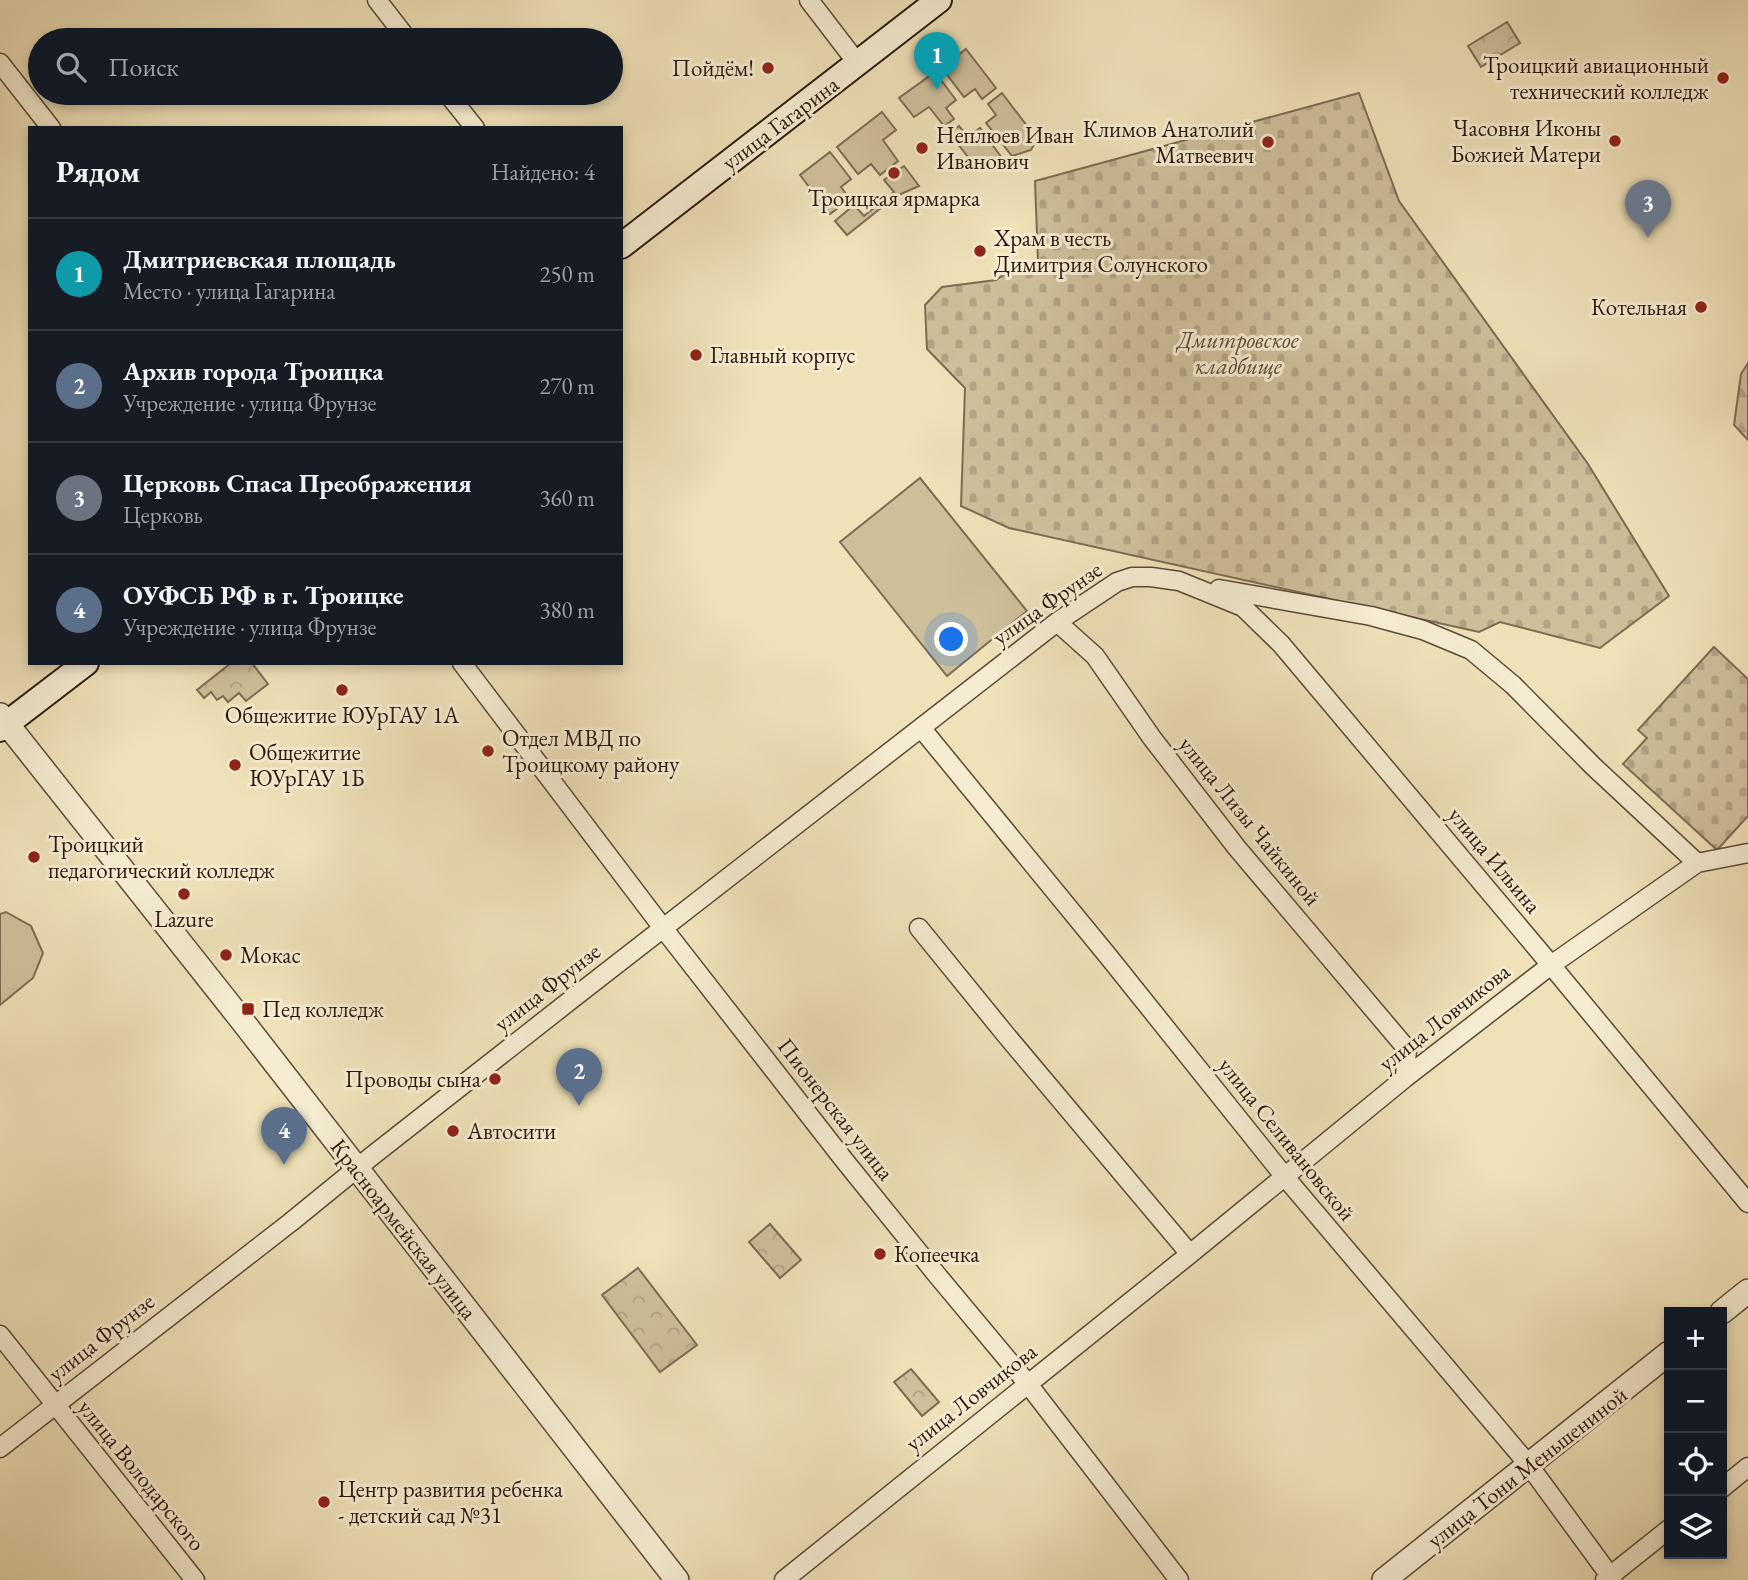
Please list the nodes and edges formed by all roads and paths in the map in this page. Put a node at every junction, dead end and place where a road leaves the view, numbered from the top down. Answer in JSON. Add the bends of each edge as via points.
{"nodes":[{"id":1,"x":377,"y":0,"type":"edge"},
{"id":2,"x":809,"y":0,"type":"edge"},
{"id":3,"x":939,"y":0,"type":"edge"},
{"id":4,"x":399,"y":28,"type":"edge"},
{"id":5,"x":0,"y":63,"type":"edge"},
{"id":6,"x":858,"y":64,"type":"junction"},
{"id":7,"x":28,"y":99,"type":"edge"},
{"id":8,"x":33,"y":105,"type":"edge"},
{"id":9,"x":457,"y":105,"type":"edge"},
{"id":10,"x":49,"y":126,"type":"edge"},
{"id":11,"x":473,"y":126,"type":"edge"},
{"id":12,"x":623,"y":244,"type":"edge"},
{"id":13,"x":1132,"y":577,"type":"joint"},
{"id":14,"x":1179,"y":581,"type":"junction"},
{"id":15,"x":1058,"y":622,"type":"junction"},
{"id":16,"x":83,"y":665,"type":"edge"},
{"id":17,"x":464,"y":665,"type":"edge"},
{"id":18,"x":2,"y":723,"type":"edge"},
{"id":19,"x":922,"y":729,"type":"junction"},
{"id":20,"x":1748,"y":853,"type":"edge"},
{"id":21,"x":1697,"y":863,"type":"junction"},
{"id":22,"x":663,"y":928,"type":"junction"},
{"id":23,"x":919,"y":928,"type":"dead end"},
{"id":24,"x":1551,"y":965,"type":"junction"},
{"id":25,"x":1407,"y":1049,"type":"junction"},
{"id":26,"x":1432,"y":1057,"type":"junction"},
{"id":27,"x":1405,"y":1078,"type":"junction"},
{"id":28,"x":357,"y":1169,"type":"junction"},
{"id":29,"x":1284,"y":1177,"type":"junction"},
{"id":30,"x":1748,"y":1203,"type":"edge"},
{"id":31,"x":1190,"y":1254,"type":"junction"},
{"id":32,"x":1748,"y":1292,"type":"edge"},
{"id":33,"x":1727,"y":1308,"type":"edge"},
{"id":34,"x":0,"y":1335,"type":"edge"},
{"id":35,"x":1664,"y":1357,"type":"edge"},
{"id":36,"x":1028,"y":1384,"type":"junction"},
{"id":37,"x":55,"y":1404,"type":"junction"},
{"id":38,"x":0,"y":1448,"type":"edge"},
{"id":39,"x":1528,"y":1464,"type":"junction"},
{"id":40,"x":1748,"y":1467,"type":"edge"},
{"id":41,"x":1727,"y":1484,"type":"edge"},
{"id":42,"x":1664,"y":1533,"type":"edge"},
{"id":43,"x":1609,"y":1579,"type":"edge"},
{"id":44,"x":195,"y":1580,"type":"edge"},
{"id":45,"x":677,"y":1580,"type":"edge"},
{"id":46,"x":784,"y":1580,"type":"edge"},
{"id":47,"x":1179,"y":1580,"type":"edge"},
{"id":48,"x":1384,"y":1580,"type":"edge"}],
"edges":[{"from":1,"to":4,"type":"street"},
{"from":2,"to":6,"type":"street"},
{"from":3,"to":6,"type":"main road","name":"улица Гагарина"},
{"from":5,"to":7,"type":"street"},
{"from":6,"to":12,"type":"main road","name":"улица Гагарина"},
{"from":8,"to":10,"type":"street"},
{"from":9,"to":11,"type":"street"},
{"from":13,"to":14,"type":"street","name":"улица Ильина"},
{"from":13,"to":15,"type":"street","name":"улица Фрунзе","via":[[1117,582]]},
{"from":14,"to":21,"type":"street","name":"улица Ильина","via":[[1371,617],[1423,630],[1471,650]]},
{"from":14,"to":24,"type":"street","name":"улица Ильина","via":[[1243,607],[1281,644]]},
{"from":15,"to":19,"type":"street","name":"улица Фрунзе"},
{"from":15,"to":25,"type":"street","name":"улица Лизы Чайкиной","via":[[1095,656],[1237,848]]},
{"from":16,"to":18,"type":"main road"},
{"from":17,"to":22,"type":"street","name":"Пионерская улица"},
{"from":18,"to":28,"type":"street","name":"Красноармейская улица","via":[[138,888]]},
{"from":19,"to":22,"type":"street","name":"улица Фрунзе"},
{"from":19,"to":29,"type":"street","name":"улица Селивановской"},
{"from":20,"to":21,"type":"street","name":"улица Ловчикова"},
{"from":21,"to":24,"type":"street","name":"улица Ловчикова"},
{"from":22,"to":28,"type":"street","name":"улица Фрунзе"},
{"from":22,"to":36,"type":"street","name":"Пионерская улица","via":[[853,1171]]},
{"from":23,"to":31,"type":"street"},
{"from":24,"to":26,"type":"street","name":"улица Ловчикова"},
{"from":24,"to":30,"type":"street","name":"улица Ильина"},
{"from":25,"to":26,"type":"street"},
{"from":25,"to":27,"type":"street"},
{"from":26,"to":27,"type":"street","name":"улица Ловчикова"},
{"from":27,"to":29,"type":"street","name":"улица Ловчикова"},
{"from":28,"to":37,"type":"street","name":"улица Фрунзе"},
{"from":28,"to":45,"type":"street","name":"Красноармейская улица"},
{"from":29,"to":31,"type":"street","name":"улица Ловчикова"},
{"from":29,"to":39,"type":"street","name":"улица Селивановской"},
{"from":31,"to":36,"type":"street","name":"улица Ловчикова"},
{"from":32,"to":33,"type":"street"},
{"from":34,"to":37,"type":"street","name":"улица Володарского"},
{"from":35,"to":39,"type":"street","name":"улица Тони Меньшениной"},
{"from":36,"to":46,"type":"street","name":"улица Ловчикова"},
{"from":36,"to":47,"type":"street","name":"Пионерская улица"},
{"from":37,"to":38,"type":"street","name":"улица Фрунзе"},
{"from":37,"to":44,"type":"street","name":"улица Володарского"},
{"from":39,"to":43,"type":"street","name":"улица Селивановской"},
{"from":39,"to":48,"type":"street","name":"улица Тони Меньшениной"},
{"from":40,"to":41,"type":"street"},
{"from":42,"to":43,"type":"street"}]}
